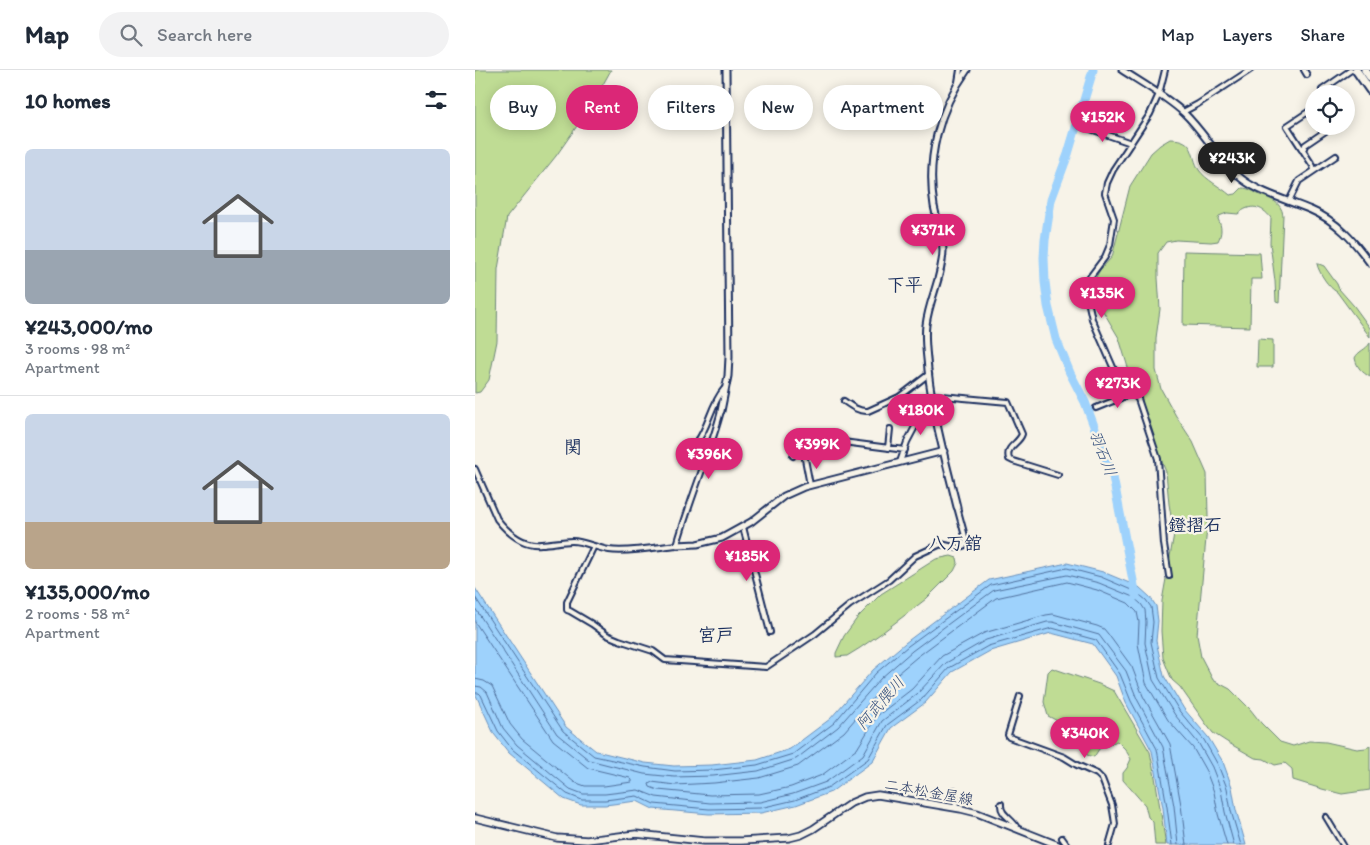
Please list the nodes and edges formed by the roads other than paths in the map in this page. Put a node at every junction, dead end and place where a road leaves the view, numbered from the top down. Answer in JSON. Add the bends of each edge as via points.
{"nodes":[{"id":1,"x":726,"y":70,"type":"edge"},
{"id":2,"x":960,"y":70,"type":"edge"},
{"id":3,"x":967,"y":70,"type":"edge"},
{"id":4,"x":1122,"y":70,"type":"edge"},
{"id":5,"x":1165,"y":70,"type":"edge"},
{"id":6,"x":1251,"y":70,"type":"edge"},
{"id":7,"x":1304,"y":70,"type":"edge"},
{"id":8,"x":1351,"y":70,"type":"edge"},
{"id":9,"x":1356,"y":70,"type":"edge"},
{"id":10,"x":1365,"y":70,"type":"edge"},
{"id":11,"x":1307,"y":75,"type":"dead end"},
{"id":12,"x":1370,"y":77,"type":"edge"},
{"id":13,"x":958,"y":82,"type":"junction"},
{"id":14,"x":1329,"y":85,"type":"edge"},
{"id":15,"x":1370,"y":90,"type":"edge"},
{"id":16,"x":1159,"y":94,"type":"junction"},
{"id":17,"x":1183,"y":112,"type":"junction"},
{"id":18,"x":1305,"y":114,"type":"edge"},
{"id":19,"x":1082,"y":126,"type":"dead end"},
{"id":20,"x":1320,"y":135,"type":"edge"},
{"id":21,"x":1131,"y":143,"type":"junction"},
{"id":22,"x":1302,"y":150,"type":"junction"},
{"id":23,"x":1336,"y":156,"type":"dead end"},
{"id":24,"x":1314,"y":170,"type":"junction"},
{"id":25,"x":1289,"y":201,"type":"junction"},
{"id":26,"x":1370,"y":263,"type":"edge"},
{"id":27,"x":929,"y":374,"type":"junction"},
{"id":28,"x":726,"y":388,"type":"junction"},
{"id":29,"x":1133,"y":393,"type":"junction"},
{"id":30,"x":932,"y":398,"type":"junction"},
{"id":31,"x":844,"y":401,"type":"dead end"},
{"id":32,"x":1096,"y":408,"type":"dead end"},
{"id":33,"x":721,"y":411,"type":"joint"},
{"id":34,"x":891,"y":428,"type":"dead end"},
{"id":35,"x":697,"y":442,"type":"dead end"},
{"id":36,"x":888,"y":448,"type":"junction"},
{"id":37,"x":905,"y":450,"type":"junction"},
{"id":38,"x":944,"y":451,"type":"junction"},
{"id":39,"x":793,"y":456,"type":"dead end"},
{"id":40,"x":805,"y":459,"type":"dead end"},
{"id":41,"x":900,"y":462,"type":"junction"},
{"id":42,"x":475,"y":469,"type":"edge"},
{"id":43,"x":1058,"y":475,"type":"dead end"},
{"id":44,"x":810,"y":485,"type":"junction"},
{"id":45,"x":957,"y":507,"type":"joint"},
{"id":46,"x":743,"y":527,"type":"junction"},
{"id":47,"x":677,"y":545,"type":"junction"},
{"id":48,"x":593,"y":548,"type":"dead end"},
{"id":49,"x":1169,"y":576,"type":"dead end"},
{"id":50,"x":770,"y":632,"type":"dead end"},
{"id":51,"x":1020,"y":696,"type":"dead end"},
{"id":52,"x":954,"y":790,"type":"dead end"},
{"id":53,"x":1001,"y":804,"type":"dead end"},
{"id":54,"x":956,"y":808,"type":"junction"},
{"id":55,"x":1326,"y":817,"type":"dead end"},
{"id":56,"x":475,"y":818,"type":"edge"},
{"id":57,"x":1017,"y":829,"type":"junction"},
{"id":58,"x":1063,"y":838,"type":"dead end"},
{"id":59,"x":1058,"y":845,"type":"edge"},
{"id":60,"x":1067,"y":845,"type":"edge"},
{"id":61,"x":1109,"y":845,"type":"edge"},
{"id":62,"x":1343,"y":845,"type":"edge"}],
"edges":[{"from":1,"to":28,"type":"street","via":[[729,357]]},
{"from":2,"to":13,"type":"street"},
{"from":3,"to":13,"type":"street"},
{"from":4,"to":16,"type":"street"},
{"from":5,"to":16,"type":"street"},
{"from":6,"to":17,"type":"street"},
{"from":7,"to":11,"type":"street"},
{"from":8,"to":14,"type":"street"},
{"from":9,"to":15,"type":"highway"},
{"from":10,"to":12,"type":"highway"},
{"from":13,"to":27,"type":"street","via":[[941,117],[932,170],[943,248],[942,268],[926,324]]},
{"from":16,"to":17,"type":"street"},
{"from":16,"to":21,"type":"street"},
{"from":17,"to":25,"type":"street","via":[[1239,177]]},
{"from":18,"to":22,"type":"street","via":[[1287,126]]},
{"from":19,"to":21,"type":"street"},
{"from":20,"to":22,"type":"street"},
{"from":21,"to":29,"type":"street","via":[[1107,183],[1105,193],[1114,219],[1110,245],[1090,277],[1087,296],[1092,319],[1116,374]]},
{"from":22,"to":24,"type":"street"},
{"from":23,"to":24,"type":"street"},
{"from":24,"to":25,"type":"street","via":[[1299,181]]},
{"from":25,"to":26,"type":"street","via":[[1314,211],[1339,227]]},
{"from":27,"to":30,"type":"street"},
{"from":27,"to":31,"type":"street","via":[[899,397],[868,411]]},
{"from":28,"to":33,"type":"street"},
{"from":28,"to":35,"type":"street","via":[[718,396]]},
{"from":29,"to":32,"type":"street"},
{"from":29,"to":49,"type":"street","via":[[1138,399],[1157,459]]},
{"from":30,"to":37,"type":"street"},
{"from":30,"to":38,"type":"street"},
{"from":30,"to":43,"type":"street","via":[[1008,402],[1022,434],[1008,450],[1009,458]]},
{"from":33,"to":47,"type":"street"},
{"from":34,"to":36,"type":"street"},
{"from":36,"to":37,"type":"street"},
{"from":36,"to":39,"type":"street","via":[[835,441],[806,442],[799,444]]},
{"from":37,"to":41,"type":"street"},
{"from":38,"to":41,"type":"street"},
{"from":38,"to":45,"type":"street"},
{"from":40,"to":44,"type":"street"},
{"from":41,"to":44,"type":"street"},
{"from":42,"to":47,"type":"street","via":[[497,519],[505,530],[522,541],[534,545],[572,541],[609,550]]},
{"from":44,"to":46,"type":"street","via":[[783,496]]},
{"from":45,"to":48,"type":"street","via":[[965,545],[957,548],[941,544],[915,556],[889,580],[766,667],[665,660],[653,651],[607,634],[567,610],[567,602]]},
{"from":46,"to":47,"type":"street","via":[[722,538]]},
{"from":46,"to":50,"type":"street"},
{"from":51,"to":61,"type":"street","via":[[1009,737],[1065,757],[1102,779],[1115,824]]},
{"from":52,"to":54,"type":"street"},
{"from":53,"to":57,"type":"street","via":[[1001,809]]},
{"from":54,"to":56,"type":"main road","name":"二本松金屋線","via":[[872,795],[851,803],[801,834],[789,838],[741,841],[636,834],[587,840],[557,838]]},
{"from":54,"to":57,"type":"main road","name":"二本松金屋線"},
{"from":55,"to":62,"type":"street"},
{"from":57,"to":59,"type":"main road","name":"二本松金屋線"},
{"from":58,"to":60,"type":"street"}]}
